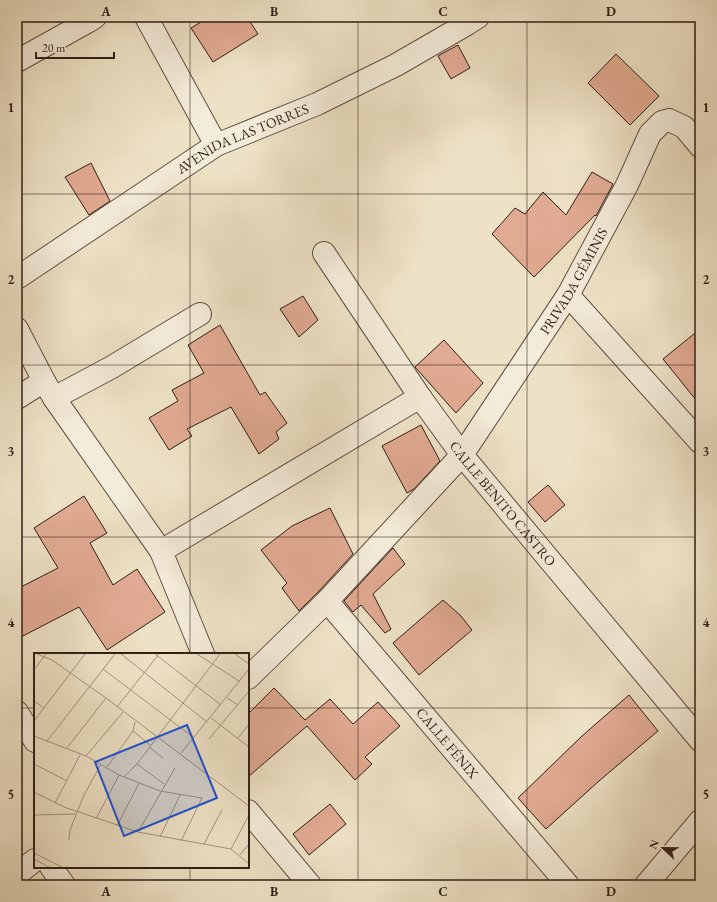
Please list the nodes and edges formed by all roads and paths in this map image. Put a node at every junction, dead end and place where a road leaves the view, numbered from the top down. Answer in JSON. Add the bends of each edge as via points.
{"nodes":[{"id":1,"x":95,"y":17,"type":"edge"},
{"id":2,"x":146,"y":17,"type":"edge"},
{"id":3,"x":478,"y":17,"type":"edge"},
{"id":4,"x":17,"y":61,"type":"edge"},
{"id":5,"x":216,"y":145,"type":"junction"},
{"id":6,"x":700,"y":146,"type":"edge"},
{"id":7,"x":324,"y":253,"type":"dead end"},
{"id":8,"x":17,"y":278,"type":"edge"},
{"id":9,"x":568,"y":295,"type":"junction"},
{"id":10,"x":200,"y":314,"type":"dead end"},
{"id":11,"x":17,"y":329,"type":"edge"},
{"id":12,"x":49,"y":390,"type":"junction"},
{"id":13,"x":420,"y":397,"type":"junction"},
{"id":14,"x":17,"y":398,"type":"edge"},
{"id":15,"x":700,"y":442,"type":"edge"},
{"id":16,"x":462,"y":455,"type":"junction"},
{"id":17,"x":161,"y":551,"type":"junction"},
{"id":18,"x":327,"y":601,"type":"junction"},
{"id":19,"x":204,"y":653,"type":"edge"},
{"id":20,"x":249,"y":677,"type":"edge"},
{"id":21,"x":17,"y":712,"type":"edge"},
{"id":22,"x":34,"y":739,"type":"edge"},
{"id":23,"x":700,"y":740,"type":"edge"},
{"id":24,"x":249,"y":812,"type":"edge"},
{"id":25,"x":700,"y":821,"type":"edge"},
{"id":26,"x":34,"y":861,"type":"edge"},
{"id":27,"x":51,"y":868,"type":"edge"},
{"id":28,"x":17,"y":874,"type":"edge"},
{"id":29,"x":64,"y":885,"type":"edge"},
{"id":30,"x":310,"y":885,"type":"edge"},
{"id":31,"x":568,"y":885,"type":"edge"},
{"id":32,"x":646,"y":885,"type":"edge"}],
"edges":[{"from":1,"to":4,"type":"street"},
{"from":2,"to":5,"type":"street"},
{"from":3,"to":5,"type":"street","name":"AVENIDA LAS TORRES","via":[[396,65],[317,104]]},
{"from":5,"to":8,"type":"street","name":"AVENIDA LAS TORRES"},
{"from":6,"to":9,"type":"street","name":"PRIVADA GÉMINIS","via":[[684,127],[669,120],[662,122],[650,134],[627,185]]},
{"from":7,"to":13,"type":"street","name":"CALLE BENITO CASTRO"},
{"from":9,"to":15,"type":"street"},
{"from":9,"to":16,"type":"street","name":"PRIVADA GÉMINIS"},
{"from":10,"to":12,"type":"street","via":[[112,367]]},
{"from":11,"to":12,"type":"street"},
{"from":12,"to":14,"type":"street"},
{"from":12,"to":17,"type":"street"},
{"from":13,"to":16,"type":"street","name":"CALLE BENITO CASTRO"},
{"from":13,"to":17,"type":"street"},
{"from":16,"to":18,"type":"street","name":"PRIVADA GÉMINIS"},
{"from":16,"to":23,"type":"street","name":"CALLE BENITO CASTRO"},
{"from":17,"to":19,"type":"street"},
{"from":18,"to":20,"type":"street","name":"PRIVADA GÉMINIS"},
{"from":18,"to":31,"type":"street","name":"CALLE FÉNIX"},
{"from":21,"to":22,"type":"street"},
{"from":24,"to":30,"type":"street"},
{"from":25,"to":32,"type":"street"},
{"from":26,"to":28,"type":"street"},
{"from":27,"to":29,"type":"street"}]}
